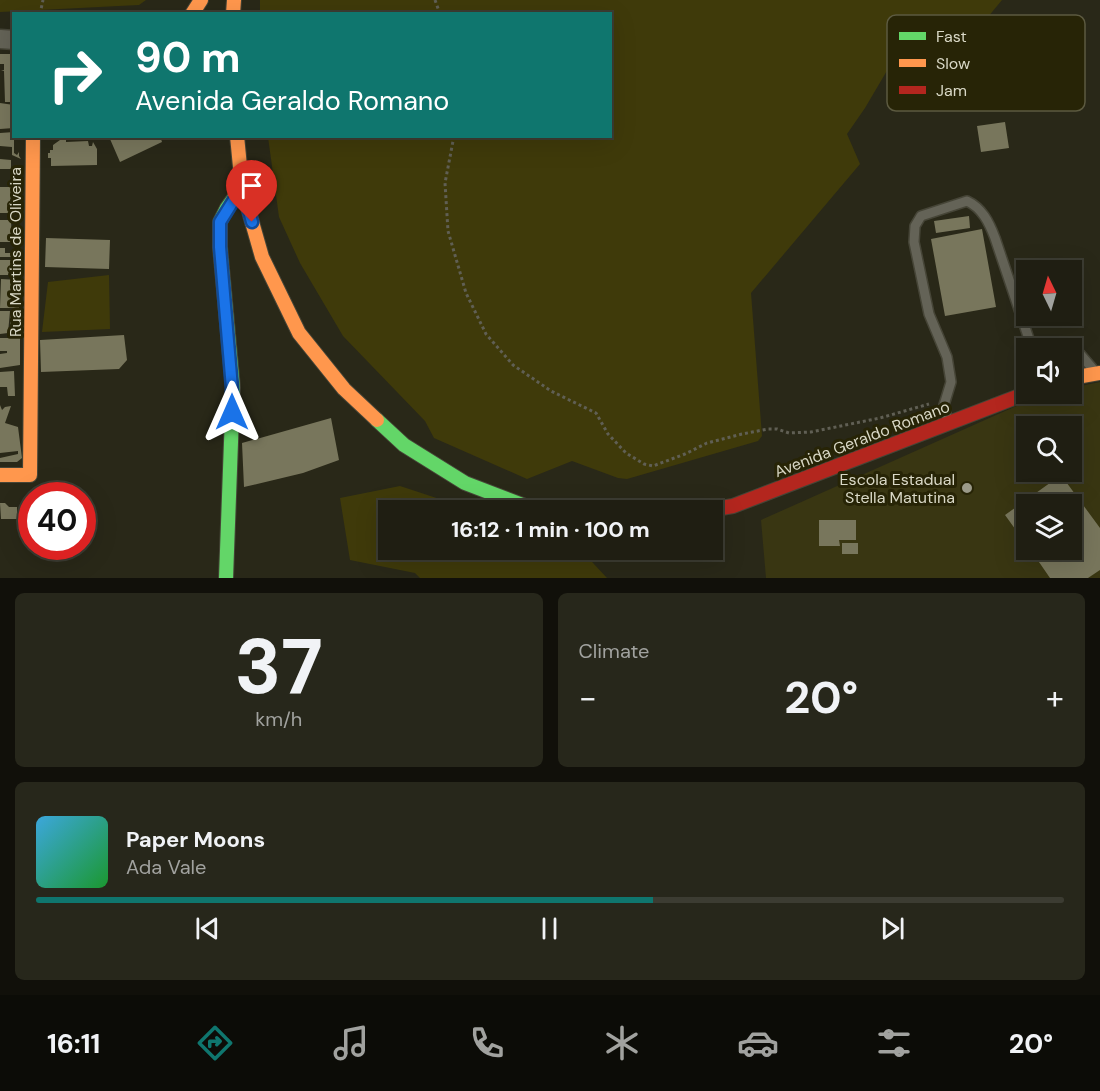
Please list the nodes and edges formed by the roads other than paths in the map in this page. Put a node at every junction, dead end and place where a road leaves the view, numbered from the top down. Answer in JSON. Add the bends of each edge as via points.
{"nodes":[{"id":1,"x":33,"y":138,"type":"edge"},
{"id":2,"x":235,"y":140,"type":"edge"},
{"id":3,"x":242,"y":187,"type":"junction"},
{"id":4,"x":1029,"y":338,"type":"edge"},
{"id":5,"x":1082,"y":356,"type":"edge"},
{"id":6,"x":1098,"y":373,"type":"edge"},
{"id":7,"x":1082,"y":376,"type":"edge"},
{"id":8,"x":1016,"y":397,"type":"edge"},
{"id":9,"x":948,"y":423,"type":"junction"},
{"id":10,"x":0,"y":475,"type":"edge"},
{"id":11,"x":511,"y":500,"type":"edge"},
{"id":12,"x":723,"y":508,"type":"edge"},
{"id":13,"x":226,"y":578,"type":"edge"}],
"edges":[{"from":1,"to":10,"type":"main road","name":"Rua Martins de Oliveira","via":[[30,475]]},
{"from":2,"to":3,"type":"main road"},
{"from":3,"to":11,"type":"main road","via":[[262,257],[299,333],[344,389],[404,445],[465,483]]},
{"from":3,"to":13,"type":"main road","via":[[220,222],[232,388]]},
{"from":4,"to":9,"type":"lane","via":[[992,230],[978,206],[967,201],[921,216],[915,226],[914,242],[929,314],[951,382],[944,405]]},
{"from":5,"to":6,"type":"lane"},
{"from":6,"to":7,"type":"main road"},
{"from":8,"to":9,"type":"main road","name":"Avenida Geraldo Romano"},
{"from":9,"to":12,"type":"main road","name":"Avenida Geraldo Romano"}]}
